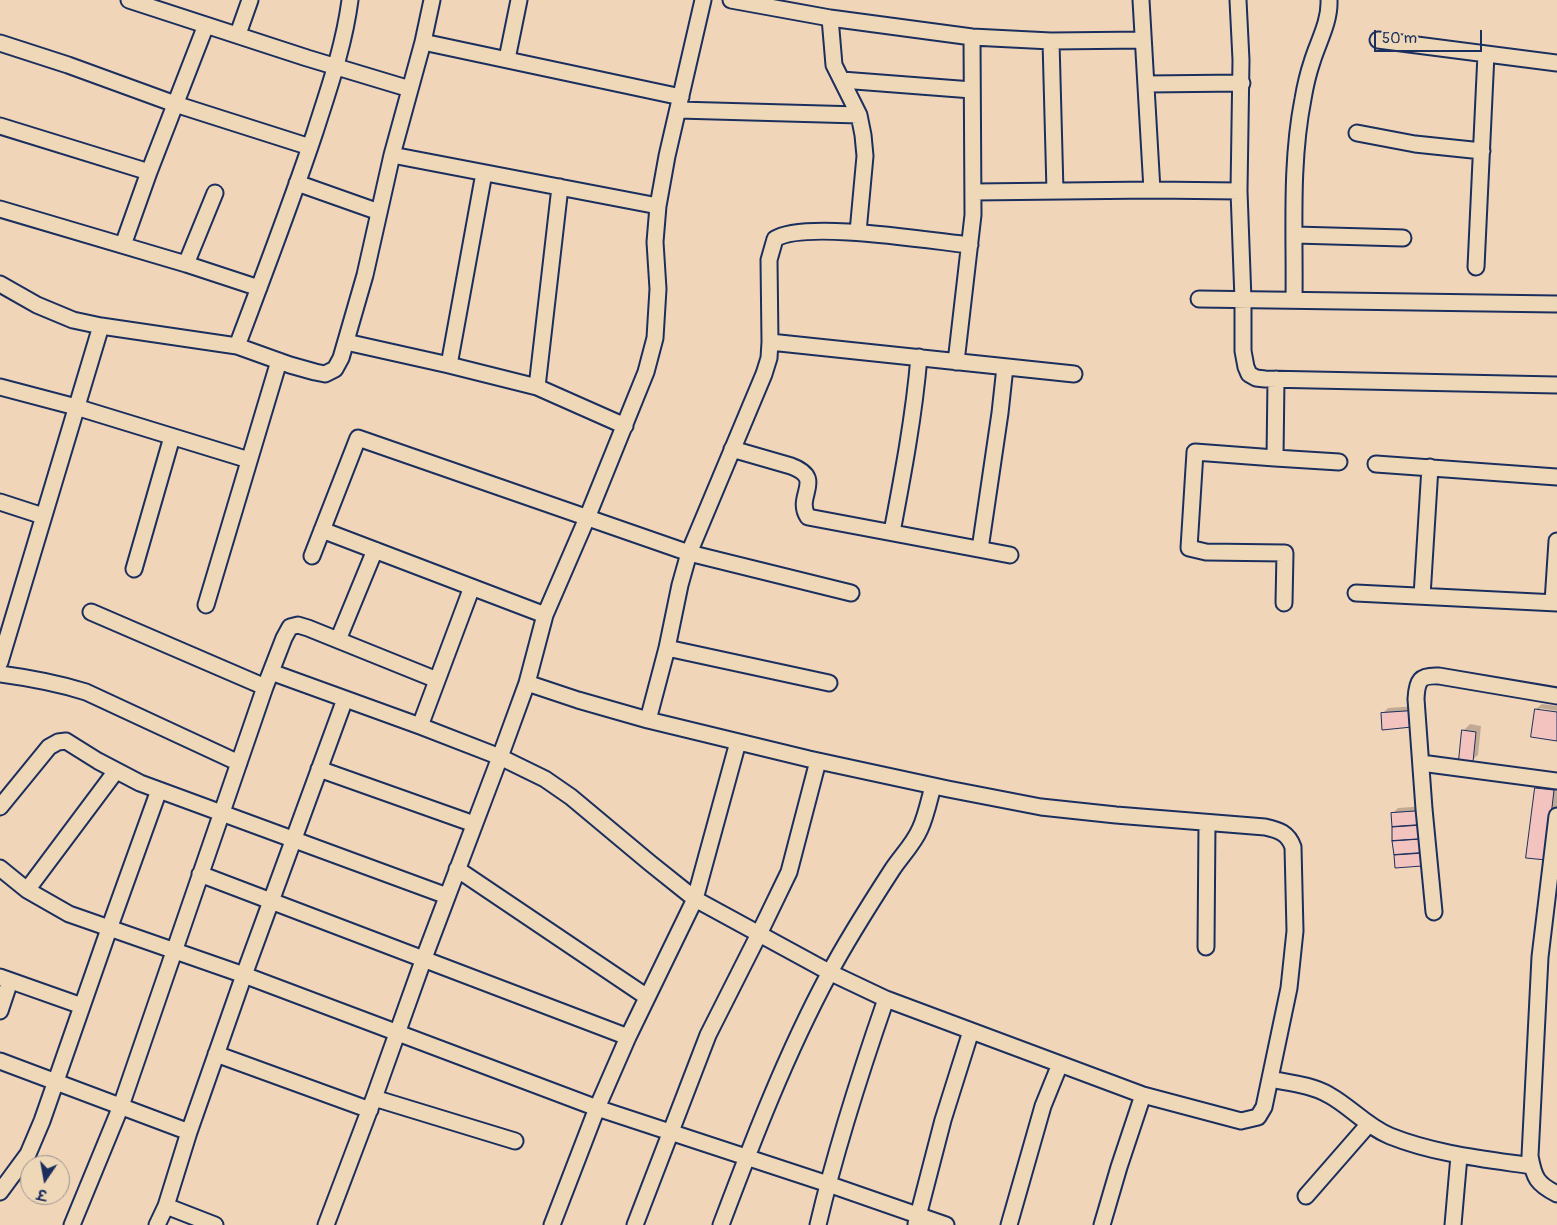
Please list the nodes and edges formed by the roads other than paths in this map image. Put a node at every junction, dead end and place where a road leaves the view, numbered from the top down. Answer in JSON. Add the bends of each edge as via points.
{"nodes":[{"id":1,"x":129,"y":0,"type":"edge"},
{"id":2,"x":250,"y":0,"type":"edge"},
{"id":3,"x":350,"y":0,"type":"edge"},
{"id":4,"x":432,"y":0,"type":"edge"},
{"id":5,"x":519,"y":0,"type":"edge"},
{"id":6,"x":703,"y":0,"type":"edge"},
{"id":7,"x":731,"y":0,"type":"edge"},
{"id":8,"x":1141,"y":0,"type":"edge"},
{"id":9,"x":1238,"y":0,"type":"edge"},
{"id":10,"x":1329,"y":0,"type":"edge"},
{"id":11,"x":165,"y":6,"type":"edge"},
{"id":12,"x":830,"y":18,"type":"junction"},
{"id":13,"x":206,"y":25,"type":"junction"},
{"id":14,"x":238,"y":34,"type":"junction"},
{"id":15,"x":972,"y":38,"type":"junction"},
{"id":16,"x":1143,"y":40,"type":"junction"},
{"id":17,"x":1378,"y":40,"type":"dead end"},
{"id":18,"x":1051,"y":41,"type":"junction"},
{"id":19,"x":423,"y":42,"type":"junction"},
{"id":20,"x":0,"y":43,"type":"edge"},
{"id":21,"x":1486,"y":54,"type":"junction"},
{"id":22,"x":507,"y":59,"type":"junction"},
{"id":23,"x":1557,"y":63,"type":"edge"},
{"id":24,"x":336,"y":66,"type":"junction"},
{"id":25,"x":842,"y":80,"type":"junction"},
{"id":26,"x":1242,"y":83,"type":"junction"},
{"id":27,"x":1146,"y":84,"type":"junction"},
{"id":28,"x":410,"y":89,"type":"junction"},
{"id":29,"x":972,"y":90,"type":"junction"},
{"id":30,"x":680,"y":103,"type":"junction"},
{"id":31,"x":175,"y":104,"type":"junction"},
{"id":32,"x":859,"y":115,"type":"junction"},
{"id":33,"x":0,"y":126,"type":"edge"},
{"id":34,"x":1357,"y":134,"type":"dead end"},
{"id":35,"x":310,"y":147,"type":"junction"},
{"id":36,"x":1482,"y":151,"type":"junction"},
{"id":37,"x":392,"y":155,"type":"junction"},
{"id":38,"x":148,"y":172,"type":"junction"},
{"id":39,"x":484,"y":172,"type":"junction"},
{"id":40,"x":297,"y":183,"type":"junction"},
{"id":41,"x":560,"y":187,"type":"junction"},
{"id":42,"x":1152,"y":190,"type":"junction"},
{"id":43,"x":1055,"y":191,"type":"junction"},
{"id":44,"x":974,"y":192,"type":"junction"},
{"id":45,"x":1240,"y":192,"type":"junction"},
{"id":46,"x":215,"y":193,"type":"dead end"},
{"id":47,"x":658,"y":206,"type":"junction"},
{"id":48,"x":0,"y":209,"type":"edge"},
{"id":49,"x":379,"y":212,"type":"junction"},
{"id":50,"x":858,"y":232,"type":"junction"},
{"id":51,"x":1295,"y":234,"type":"junction"},
{"id":52,"x":1402,"y":238,"type":"dead end"},
{"id":53,"x":123,"y":245,"type":"junction"},
{"id":54,"x":970,"y":245,"type":"junction"},
{"id":55,"x":186,"y":264,"type":"junction"},
{"id":56,"x":1476,"y":266,"type":"dead end"},
{"id":57,"x":0,"y":284,"type":"edge"},
{"id":58,"x":258,"y":288,"type":"junction"},
{"id":59,"x":1200,"y":299,"type":"dead end"},
{"id":60,"x":1243,"y":300,"type":"junction"},
{"id":61,"x":1294,"y":300,"type":"junction"},
{"id":62,"x":1557,"y":304,"type":"edge"},
{"id":63,"x":101,"y":326,"type":"junction"},
{"id":64,"x":346,"y":342,"type":"junction"},
{"id":65,"x":770,"y":342,"type":"junction"},
{"id":66,"x":237,"y":346,"type":"junction"},
{"id":67,"x":919,"y":357,"type":"junction"},
{"id":68,"x":279,"y":361,"type":"junction"},
{"id":69,"x":956,"y":362,"type":"junction"},
{"id":70,"x":449,"y":365,"type":"junction"},
{"id":71,"x":1005,"y":367,"type":"junction"},
{"id":72,"x":1074,"y":374,"type":"dead end"},
{"id":73,"x":1276,"y":379,"type":"junction"},
{"id":74,"x":1557,"y":385,"type":"edge"},
{"id":75,"x":0,"y":387,"type":"edge"},
{"id":76,"x":537,"y":387,"type":"junction"},
{"id":77,"x":76,"y":407,"type":"junction"},
{"id":78,"x":625,"y":426,"type":"junction"},
{"id":79,"x":172,"y":437,"type":"junction"},
{"id":80,"x":732,"y":449,"type":"junction"},
{"id":81,"x":1275,"y":458,"type":"junction"},
{"id":82,"x":249,"y":460,"type":"junction"},
{"id":83,"x":1339,"y":462,"type":"dead end"},
{"id":84,"x":1376,"y":464,"type":"dead end"},
{"id":85,"x":1430,"y":467,"type":"junction"},
{"id":86,"x":1557,"y":477,"type":"edge"},
{"id":87,"x":0,"y":502,"type":"edge"},
{"id":88,"x":43,"y":516,"type":"junction"},
{"id":89,"x":587,"y":518,"type":"junction"},
{"id":90,"x":322,"y":530,"type":"junction"},
{"id":91,"x":892,"y":532,"type":"junction"},
{"id":92,"x":1557,"y":541,"type":"edge"},
{"id":93,"x":980,"y":549,"type":"junction"},
{"id":94,"x":375,"y":550,"type":"junction"},
{"id":95,"x":689,"y":554,"type":"junction"},
{"id":96,"x":1010,"y":555,"type":"dead end"},
{"id":97,"x":312,"y":556,"type":"dead end"},
{"id":98,"x":134,"y":569,"type":"dead end"},
{"id":99,"x":472,"y":587,"type":"junction"},
{"id":100,"x":851,"y":593,"type":"dead end"},
{"id":101,"x":1356,"y":593,"type":"dead end"},
{"id":102,"x":1422,"y":596,"type":"junction"},
{"id":103,"x":1555,"y":602,"type":"edge"},
{"id":104,"x":1284,"y":603,"type":"dead end"},
{"id":105,"x":206,"y":605,"type":"dead end"},
{"id":106,"x":91,"y":612,"type":"dead end"},
{"id":107,"x":546,"y":615,"type":"junction"},
{"id":108,"x":5,"y":629,"type":"edge"},
{"id":109,"x":338,"y":640,"type":"junction"},
{"id":110,"x":667,"y":648,"type":"junction"},
{"id":111,"x":0,"y":662,"type":"edge"},
{"id":112,"x":271,"y":672,"type":"junction"},
{"id":113,"x":0,"y":674,"type":"edge"},
{"id":114,"x":437,"y":680,"type":"junction"},
{"id":115,"x":526,"y":682,"type":"junction"},
{"id":116,"x":829,"y":683,"type":"dead end"},
{"id":117,"x":265,"y":687,"type":"junction"},
{"id":118,"x":1557,"y":696,"type":"edge"},
{"id":119,"x":345,"y":699,"type":"junction"},
{"id":120,"x":648,"y":720,"type":"junction"},
{"id":121,"x":420,"y":726,"type":"junction"},
{"id":122,"x":738,"y":742,"type":"junction"},
{"id":123,"x":500,"y":757,"type":"junction"},
{"id":124,"x":818,"y":762,"type":"junction"},
{"id":125,"x":238,"y":763,"type":"junction"},
{"id":126,"x":1421,"y":763,"type":"junction"},
{"id":127,"x":319,"y":769,"type":"junction"},
{"id":128,"x":116,"y":771,"type":"junction"},
{"id":129,"x":1557,"y":781,"type":"edge"},
{"id":130,"x":933,"y":786,"type":"junction"},
{"id":131,"x":159,"y":790,"type":"junction"},
{"id":132,"x":0,"y":807,"type":"edge"},
{"id":133,"x":221,"y":813,"type":"junction"},
{"id":134,"x":1557,"y":816,"type":"edge"},
{"id":135,"x":1206,"y":823,"type":"junction"},
{"id":136,"x":474,"y":824,"type":"junction"},
{"id":137,"x":294,"y":839,"type":"junction"},
{"id":138,"x":0,"y":868,"type":"edge"},
{"id":139,"x":457,"y":869,"type":"junction"},
{"id":140,"x":200,"y":874,"type":"junction"},
{"id":141,"x":27,"y":890,"type":"junction"},
{"id":142,"x":447,"y":896,"type":"junction"},
{"id":143,"x":695,"y":899,"type":"junction"},
{"id":144,"x":272,"y":900,"type":"junction"},
{"id":145,"x":1434,"y":912,"type":"dead end"},
{"id":146,"x":108,"y":928,"type":"junction"},
{"id":147,"x":759,"y":934,"type":"junction"},
{"id":148,"x":1206,"y":947,"type":"dead end"},
{"id":149,"x":173,"y":951,"type":"junction"},
{"id":150,"x":424,"y":958,"type":"junction"},
{"id":151,"x":829,"y":972,"type":"junction"},
{"id":152,"x":244,"y":975,"type":"junction"},
{"id":153,"x":5,"y":979,"type":"edge"},
{"id":154,"x":647,"y":997,"type":"junction"},
{"id":155,"x":886,"y":999,"type":"junction"},
{"id":156,"x":82,"y":1006,"type":"junction"},
{"id":157,"x":0,"y":1011,"type":"edge"},
{"id":158,"x":971,"y":1031,"type":"junction"},
{"id":159,"x":397,"y":1034,"type":"junction"},
{"id":160,"x":628,"y":1037,"type":"junction"},
{"id":161,"x":216,"y":1054,"type":"junction"},
{"id":162,"x":0,"y":1061,"type":"edge"},
{"id":163,"x":1060,"y":1064,"type":"junction"},
{"id":164,"x":1270,"y":1079,"type":"junction"},
{"id":165,"x":56,"y":1082,"type":"junction"},
{"id":166,"x":1143,"y":1095,"type":"junction"},
{"id":167,"x":372,"y":1104,"type":"junction"},
{"id":168,"x":121,"y":1106,"type":"junction"},
{"id":169,"x":597,"y":1108,"type":"junction"},
{"id":170,"x":1368,"y":1124,"type":"junction"},
{"id":171,"x":189,"y":1132,"type":"junction"},
{"id":172,"x":670,"y":1133,"type":"junction"},
{"id":173,"x":514,"y":1141,"type":"dead end"},
{"id":174,"x":1460,"y":1156,"type":"junction"},
{"id":175,"x":746,"y":1158,"type":"junction"},
{"id":176,"x":1532,"y":1166,"type":"junction"},
{"id":177,"x":828,"y":1184,"type":"junction"},
{"id":178,"x":0,"y":1192,"type":"edge"},
{"id":179,"x":1557,"y":1194,"type":"edge"},
{"id":180,"x":1306,"y":1196,"type":"dead end"},
{"id":181,"x":166,"y":1206,"type":"junction"},
{"id":182,"x":917,"y":1220,"type":"edge"},
{"id":183,"x":72,"y":1225,"type":"edge"},
{"id":184,"x":157,"y":1225,"type":"edge"},
{"id":185,"x":215,"y":1225,"type":"edge"},
{"id":186,"x":326,"y":1225,"type":"edge"},
{"id":187,"x":552,"y":1225,"type":"edge"},
{"id":188,"x":635,"y":1225,"type":"edge"},
{"id":189,"x":721,"y":1225,"type":"edge"},
{"id":190,"x":818,"y":1225,"type":"edge"},
{"id":191,"x":946,"y":1225,"type":"edge"},
{"id":192,"x":1009,"y":1225,"type":"edge"},
{"id":193,"x":1102,"y":1225,"type":"edge"},
{"id":194,"x":1452,"y":1225,"type":"edge"}],
"edges":[{"from":1,"to":11,"type":"street"},
{"from":2,"to":14,"type":"street"},
{"from":3,"to":24,"type":"street","via":[[347,27]]},
{"from":4,"to":19,"type":"street"},
{"from":5,"to":22,"type":"street"},
{"from":6,"to":30,"type":"street"},
{"from":7,"to":12,"type":"street"},
{"from":8,"to":16,"type":"street"},
{"from":9,"to":26,"type":"street"},
{"from":10,"to":51,"type":"street","via":[[1327,18],[1301,108],[1295,174]]},
{"from":11,"to":13,"type":"street"},
{"from":12,"to":15,"type":"street"},
{"from":12,"to":25,"type":"street","via":[[834,65]]},
{"from":13,"to":14,"type":"street"},
{"from":13,"to":31,"type":"street"},
{"from":14,"to":24,"type":"street"},
{"from":15,"to":18,"type":"street"},
{"from":15,"to":29,"type":"street"},
{"from":16,"to":18,"type":"street"},
{"from":16,"to":27,"type":"street"},
{"from":17,"to":21,"type":"street"},
{"from":18,"to":43,"type":"street"},
{"from":19,"to":22,"type":"street"},
{"from":19,"to":28,"type":"street"},
{"from":20,"to":31,"type":"street"},
{"from":21,"to":23,"type":"street"},
{"from":21,"to":36,"type":"street"},
{"from":22,"to":30,"type":"street"},
{"from":24,"to":28,"type":"street"},
{"from":24,"to":35,"type":"street"},
{"from":25,"to":29,"type":"street"},
{"from":25,"to":32,"type":"street"},
{"from":26,"to":27,"type":"street"},
{"from":26,"to":45,"type":"street"},
{"from":27,"to":42,"type":"street"},
{"from":28,"to":37,"type":"street"},
{"from":29,"to":44,"type":"street"},
{"from":30,"to":32,"type":"street"},
{"from":30,"to":47,"type":"street"},
{"from":31,"to":35,"type":"street"},
{"from":31,"to":38,"type":"street"},
{"from":32,"to":50,"type":"street","via":[[865,156]]},
{"from":33,"to":38,"type":"street"},
{"from":34,"to":36,"type":"street"},
{"from":35,"to":40,"type":"street"},
{"from":36,"to":56,"type":"street"},
{"from":37,"to":39,"type":"street"},
{"from":37,"to":49,"type":"street"},
{"from":38,"to":53,"type":"street"},
{"from":39,"to":41,"type":"street"},
{"from":39,"to":70,"type":"street"},
{"from":40,"to":49,"type":"street"},
{"from":40,"to":58,"type":"street"},
{"from":41,"to":47,"type":"street"},
{"from":41,"to":76,"type":"street"},
{"from":42,"to":43,"type":"street"},
{"from":42,"to":45,"type":"street"},
{"from":43,"to":44,"type":"street"},
{"from":44,"to":54,"type":"street"},
{"from":45,"to":60,"type":"street"},
{"from":46,"to":55,"type":"street"},
{"from":47,"to":78,"type":"street","via":[[656,338]]},
{"from":48,"to":53,"type":"street"},
{"from":49,"to":64,"type":"street"},
{"from":50,"to":54,"type":"street"},
{"from":50,"to":65,"type":"street","via":[[793,232],[775,239],[769,260]]},
{"from":51,"to":52,"type":"street"},
{"from":51,"to":61,"type":"street"},
{"from":53,"to":55,"type":"street"},
{"from":54,"to":69,"type":"street"},
{"from":55,"to":58,"type":"street"},
{"from":57,"to":63,"type":"street","via":[[73,320]]},
{"from":58,"to":66,"type":"street"},
{"from":59,"to":60,"type":"street"},
{"from":60,"to":61,"type":"street"},
{"from":60,"to":73,"type":"street","via":[[1246,367],[1256,378]]},
{"from":61,"to":62,"type":"street"},
{"from":63,"to":66,"type":"street"},
{"from":63,"to":77,"type":"street"},
{"from":64,"to":68,"type":"street","via":[[335,369],[325,374]]},
{"from":64,"to":70,"type":"street"},
{"from":65,"to":67,"type":"street"},
{"from":65,"to":80,"type":"street","via":[[764,374]]},
{"from":66,"to":68,"type":"street"},
{"from":67,"to":69,"type":"street"},
{"from":67,"to":91,"type":"street","via":[[909,446]]},
{"from":68,"to":82,"type":"street"},
{"from":69,"to":71,"type":"street"},
{"from":70,"to":76,"type":"street"},
{"from":71,"to":72,"type":"street"},
{"from":71,"to":93,"type":"street"},
{"from":73,"to":74,"type":"street"},
{"from":73,"to":81,"type":"street"},
{"from":75,"to":77,"type":"street"},
{"from":76,"to":78,"type":"street"},
{"from":77,"to":79,"type":"street"},
{"from":77,"to":88,"type":"street"},
{"from":78,"to":89,"type":"street"},
{"from":79,"to":82,"type":"street"},
{"from":79,"to":98,"type":"street"},
{"from":80,"to":91,"type":"street","via":[[800,469],[807,475],[809,482],[804,507],[808,517]]},
{"from":80,"to":95,"type":"street"},
{"from":81,"to":83,"type":"street"},
{"from":81,"to":104,"type":"street","via":[[1195,452],[1189,548],[1206,552],[1285,553]]},
{"from":82,"to":105,"type":"street"},
{"from":84,"to":85,"type":"street"},
{"from":85,"to":86,"type":"street"},
{"from":85,"to":102,"type":"street"},
{"from":87,"to":88,"type":"street"},
{"from":88,"to":108,"type":"street"},
{"from":89,"to":90,"type":"street","via":[[358,438]]},
{"from":89,"to":95,"type":"street"},
{"from":89,"to":107,"type":"street"},
{"from":90,"to":94,"type":"street"},
{"from":90,"to":97,"type":"street"},
{"from":91,"to":93,"type":"street"},
{"from":92,"to":103,"type":"street"},
{"from":93,"to":96,"type":"street"},
{"from":94,"to":99,"type":"street"},
{"from":94,"to":109,"type":"street"},
{"from":95,"to":100,"type":"street"},
{"from":95,"to":110,"type":"street"},
{"from":99,"to":107,"type":"street"},
{"from":99,"to":114,"type":"street"},
{"from":101,"to":102,"type":"street"},
{"from":102,"to":103,"type":"street"},
{"from":106,"to":117,"type":"street"},
{"from":107,"to":115,"type":"street"},
{"from":108,"to":111,"type":"street"},
{"from":109,"to":112,"type":"street","via":[[298,625],[290,627]]},
{"from":109,"to":114,"type":"street"},
{"from":110,"to":116,"type":"street"},
{"from":110,"to":120,"type":"street"},
{"from":112,"to":117,"type":"street"},
{"from":112,"to":119,"type":"street"},
{"from":113,"to":125,"type":"street","via":[[62,684],[86,692]]},
{"from":114,"to":121,"type":"street"},
{"from":115,"to":120,"type":"street"},
{"from":115,"to":123,"type":"street"},
{"from":117,"to":125,"type":"street"},
{"from":118,"to":126,"type":"street","via":[[1426,676],[1420,679],[1417,687]]},
{"from":119,"to":121,"type":"street"},
{"from":119,"to":127,"type":"street"},
{"from":120,"to":122,"type":"street"},
{"from":121,"to":123,"type":"street"},
{"from":122,"to":124,"type":"street"},
{"from":122,"to":143,"type":"street"},
{"from":123,"to":136,"type":"street"},
{"from":123,"to":143,"type":"street","via":[[546,779],[571,797]]},
{"from":124,"to":130,"type":"street"},
{"from":124,"to":147,"type":"street","via":[[789,872]]},
{"from":125,"to":133,"type":"street"},
{"from":126,"to":129,"type":"street"},
{"from":126,"to":145,"type":"street"},
{"from":127,"to":136,"type":"street"},
{"from":127,"to":137,"type":"street"},
{"from":128,"to":131,"type":"street"},
{"from":128,"to":132,"type":"street","via":[[66,741],[58,742],[49,747]]},
{"from":128,"to":141,"type":"street"},
{"from":130,"to":135,"type":"street","via":[[1041,807]]},
{"from":130,"to":151,"type":"street","via":[[927,812],[912,844],[871,902]]},
{"from":131,"to":133,"type":"street"},
{"from":131,"to":146,"type":"street"},
{"from":133,"to":137,"type":"street"},
{"from":133,"to":140,"type":"street"},
{"from":134,"to":176,"type":"street","via":[[1540,957]]},
{"from":135,"to":148,"type":"street"},
{"from":135,"to":164,"type":"street","via":[[1279,830],[1290,838],[1293,847],[1295,931],[1290,988]]},
{"from":136,"to":139,"type":"street"},
{"from":137,"to":142,"type":"street"},
{"from":137,"to":144,"type":"street"},
{"from":138,"to":141,"type":"street"},
{"from":139,"to":142,"type":"street"},
{"from":139,"to":154,"type":"street"},
{"from":140,"to":144,"type":"street"},
{"from":140,"to":149,"type":"street"},
{"from":141,"to":146,"type":"street","via":[[69,914]]},
{"from":142,"to":150,"type":"street"},
{"from":143,"to":147,"type":"street"},
{"from":143,"to":154,"type":"street"},
{"from":144,"to":150,"type":"street"},
{"from":144,"to":152,"type":"street"},
{"from":146,"to":149,"type":"street"},
{"from":146,"to":156,"type":"street"},
{"from":147,"to":151,"type":"street"},
{"from":147,"to":172,"type":"street","via":[[708,1034]]},
{"from":149,"to":152,"type":"street"},
{"from":149,"to":168,"type":"street"},
{"from":150,"to":159,"type":"street"},
{"from":150,"to":160,"type":"street"},
{"from":151,"to":155,"type":"street"},
{"from":151,"to":175,"type":"street","via":[[801,1027]]},
{"from":152,"to":159,"type":"street"},
{"from":152,"to":161,"type":"street"},
{"from":153,"to":156,"type":"street"},
{"from":153,"to":157,"type":"street"},
{"from":154,"to":160,"type":"street"},
{"from":155,"to":158,"type":"street"},
{"from":155,"to":177,"type":"street","via":[[859,1076]]},
{"from":156,"to":165,"type":"street"},
{"from":158,"to":163,"type":"street"},
{"from":158,"to":182,"type":"street"},
{"from":159,"to":167,"type":"street"},
{"from":159,"to":169,"type":"street"},
{"from":160,"to":169,"type":"street"},
{"from":161,"to":167,"type":"street"},
{"from":161,"to":171,"type":"street"},
{"from":162,"to":165,"type":"street"},
{"from":163,"to":166,"type":"street"},
{"from":163,"to":192,"type":"street","via":[[1044,1106]]},
{"from":164,"to":166,"type":"street","via":[[1264,1107],[1258,1117],[1251,1120],[1241,1121]]},
{"from":164,"to":170,"type":"street","via":[[1315,1088],[1330,1095]]},
{"from":165,"to":168,"type":"street"},
{"from":165,"to":178,"type":"street","via":[[28,1154]]},
{"from":166,"to":193,"type":"street"},
{"from":167,"to":173,"type":"street"},
{"from":167,"to":186,"type":"street"},
{"from":168,"to":171,"type":"street"},
{"from":168,"to":183,"type":"street"},
{"from":169,"to":172,"type":"street"},
{"from":169,"to":187,"type":"street"},
{"from":170,"to":174,"type":"street","via":[[1388,1135]]},
{"from":170,"to":180,"type":"street"},
{"from":171,"to":181,"type":"street"},
{"from":172,"to":175,"type":"street"},
{"from":172,"to":188,"type":"street"},
{"from":174,"to":176,"type":"street"},
{"from":174,"to":194,"type":"street"},
{"from":175,"to":177,"type":"street"},
{"from":175,"to":189,"type":"street"},
{"from":176,"to":179,"type":"street","via":[[1541,1186]]},
{"from":177,"to":182,"type":"street"},
{"from":177,"to":190,"type":"street"},
{"from":181,"to":184,"type":"street"},
{"from":181,"to":185,"type":"street"},
{"from":182,"to":191,"type":"street"}]}
